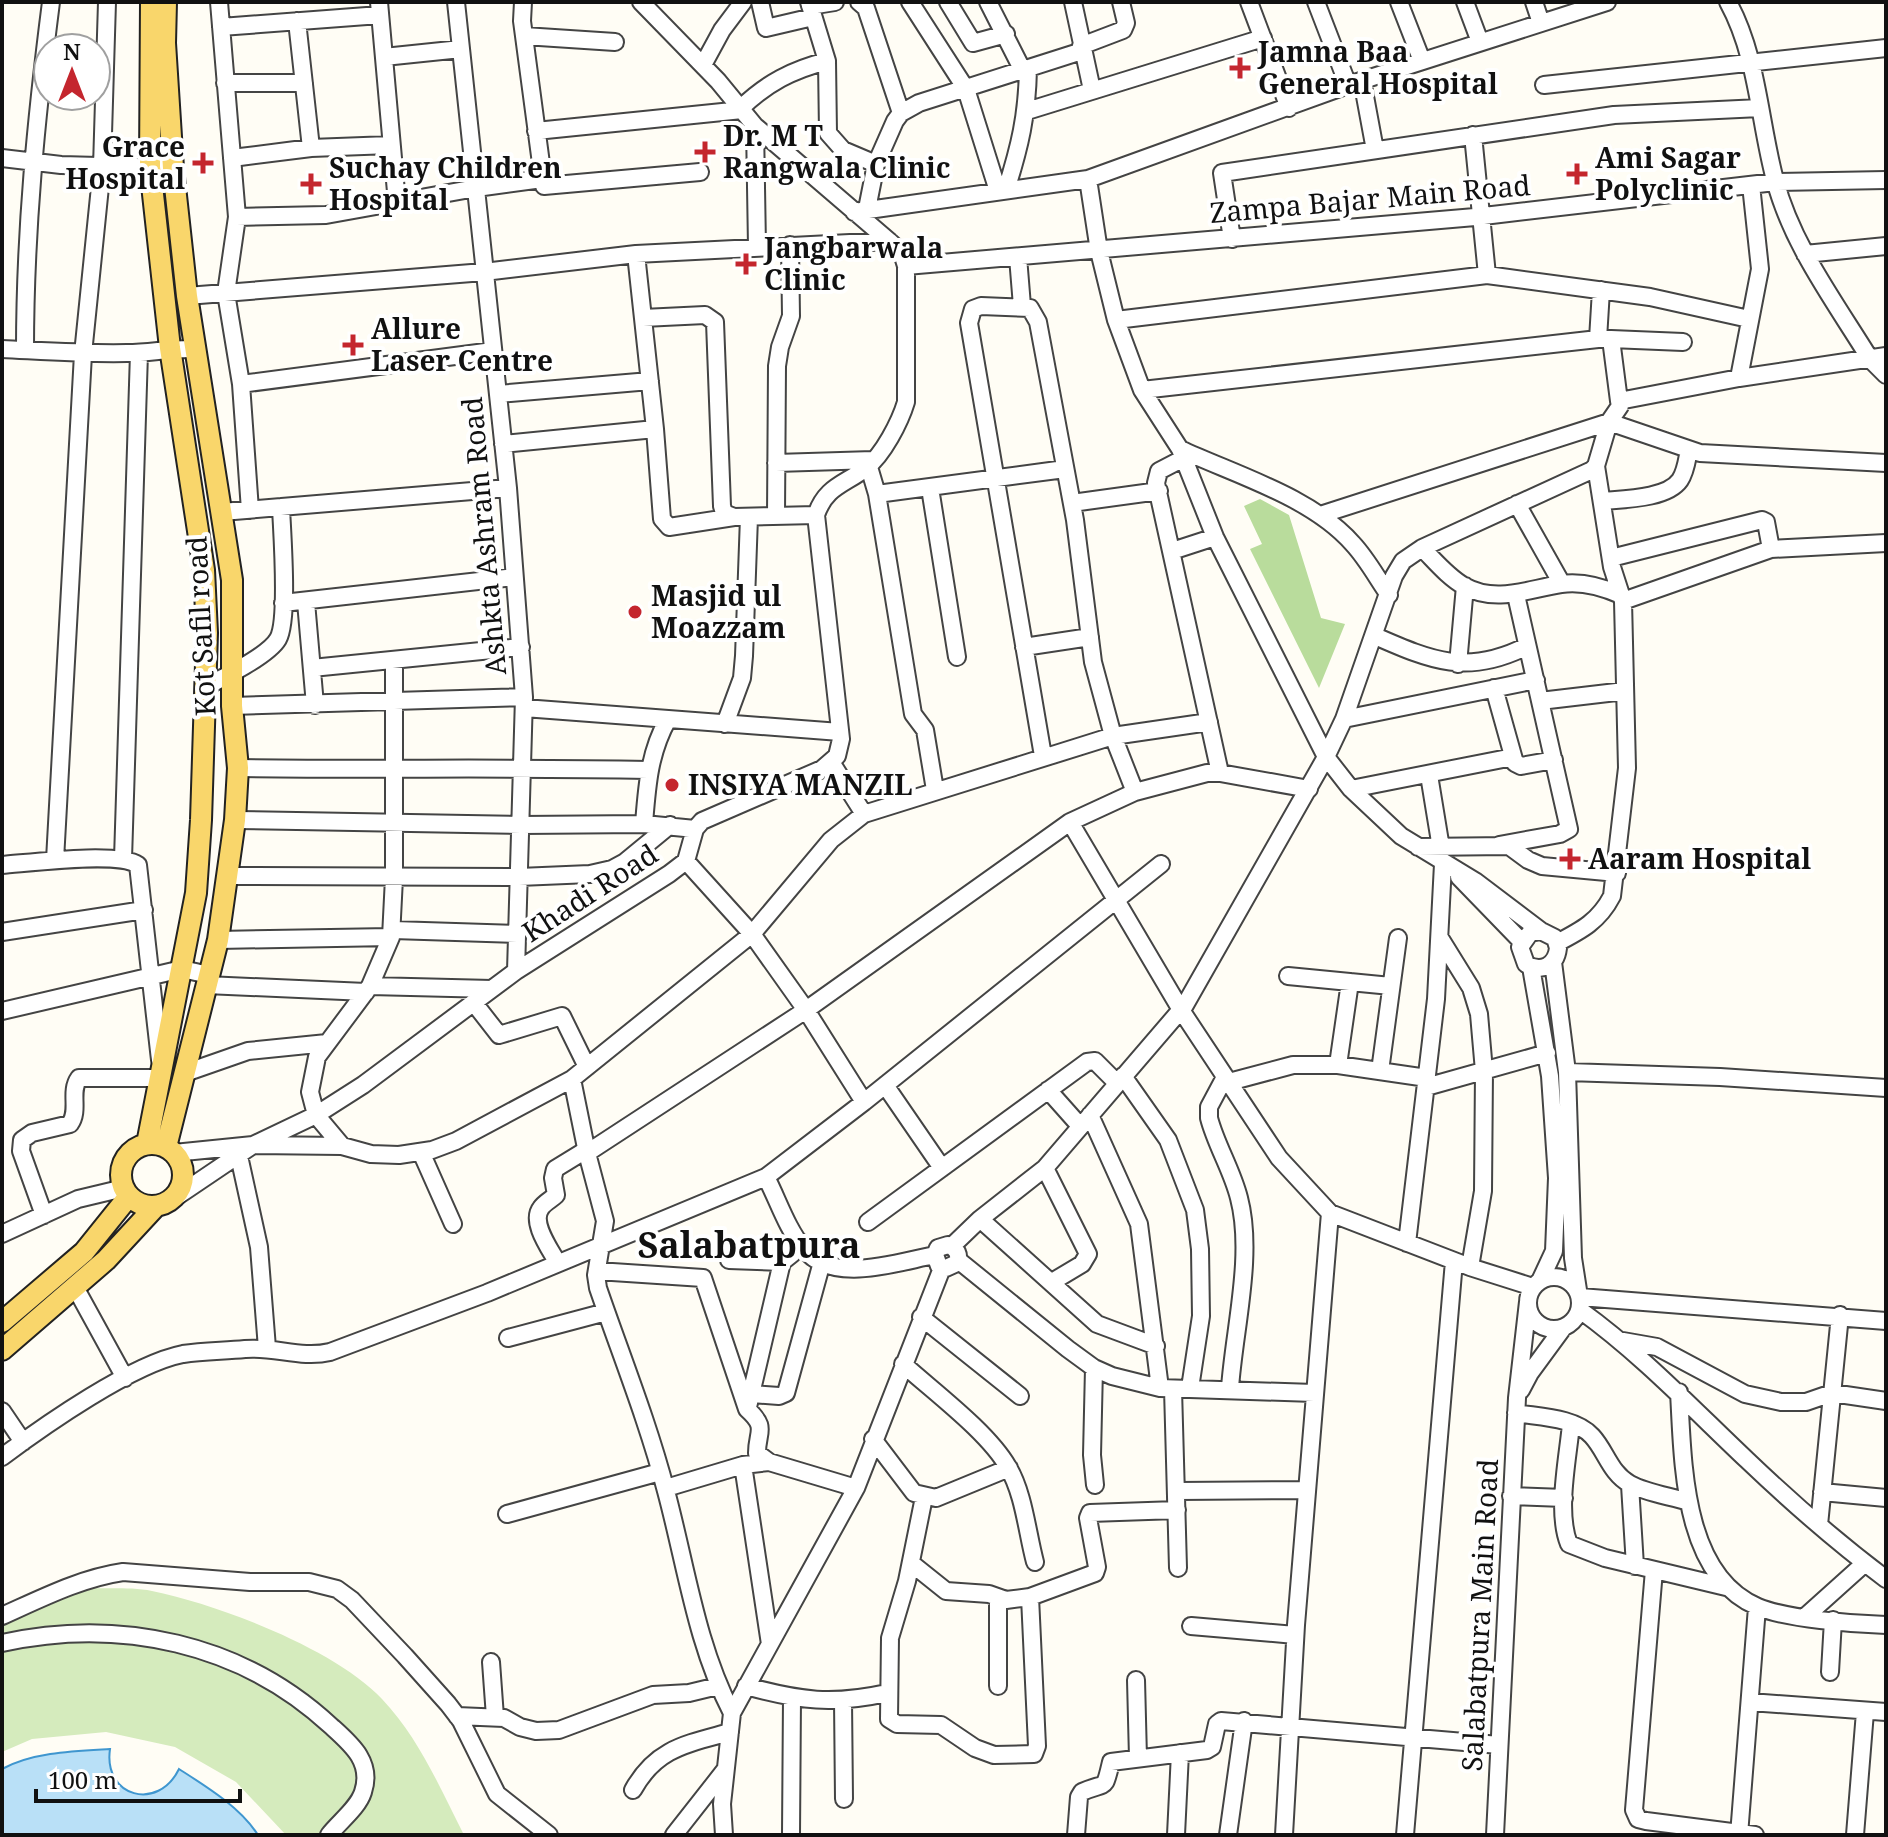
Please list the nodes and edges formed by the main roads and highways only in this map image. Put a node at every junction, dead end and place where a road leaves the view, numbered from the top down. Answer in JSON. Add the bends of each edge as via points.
{"nodes":[{"id":1,"x":151,"y":2,"type":"edge"},
{"id":2,"x":166,"y":2,"type":"edge"},
{"id":3,"x":163,"y":1148,"type":"junction"},
{"id":4,"x":126,"y":1192,"type":"junction"},
{"id":5,"x":164,"y":1202,"type":"junction"},
{"id":6,"x":2,"y":1322,"type":"edge"},
{"id":7,"x":2,"y":1350,"type":"edge"}],
"edges":[{"from":1,"to":3,"type":"main road","name":"Kot Safil road","via":[[150,167],[170,348],[204,570],[207,633],[199,864],[161,1074]]},
{"from":2,"to":3,"type":"main road","name":"Kot Safil road","via":[[173,168],[187,296],[232,580],[232,706],[238,768],[218,940]]},
{"from":3,"to":4,"type":"main road","via":[[130,1153],[121,1169]]},
{"from":3,"to":5,"type":"main road","via":[[183,1171],[179,1191]]},
{"from":4,"to":5,"type":"main road","via":[[146,1206]]},
{"from":4,"to":6,"type":"main road","via":[[84,1252]]},
{"from":5,"to":7,"type":"main road"}]}
